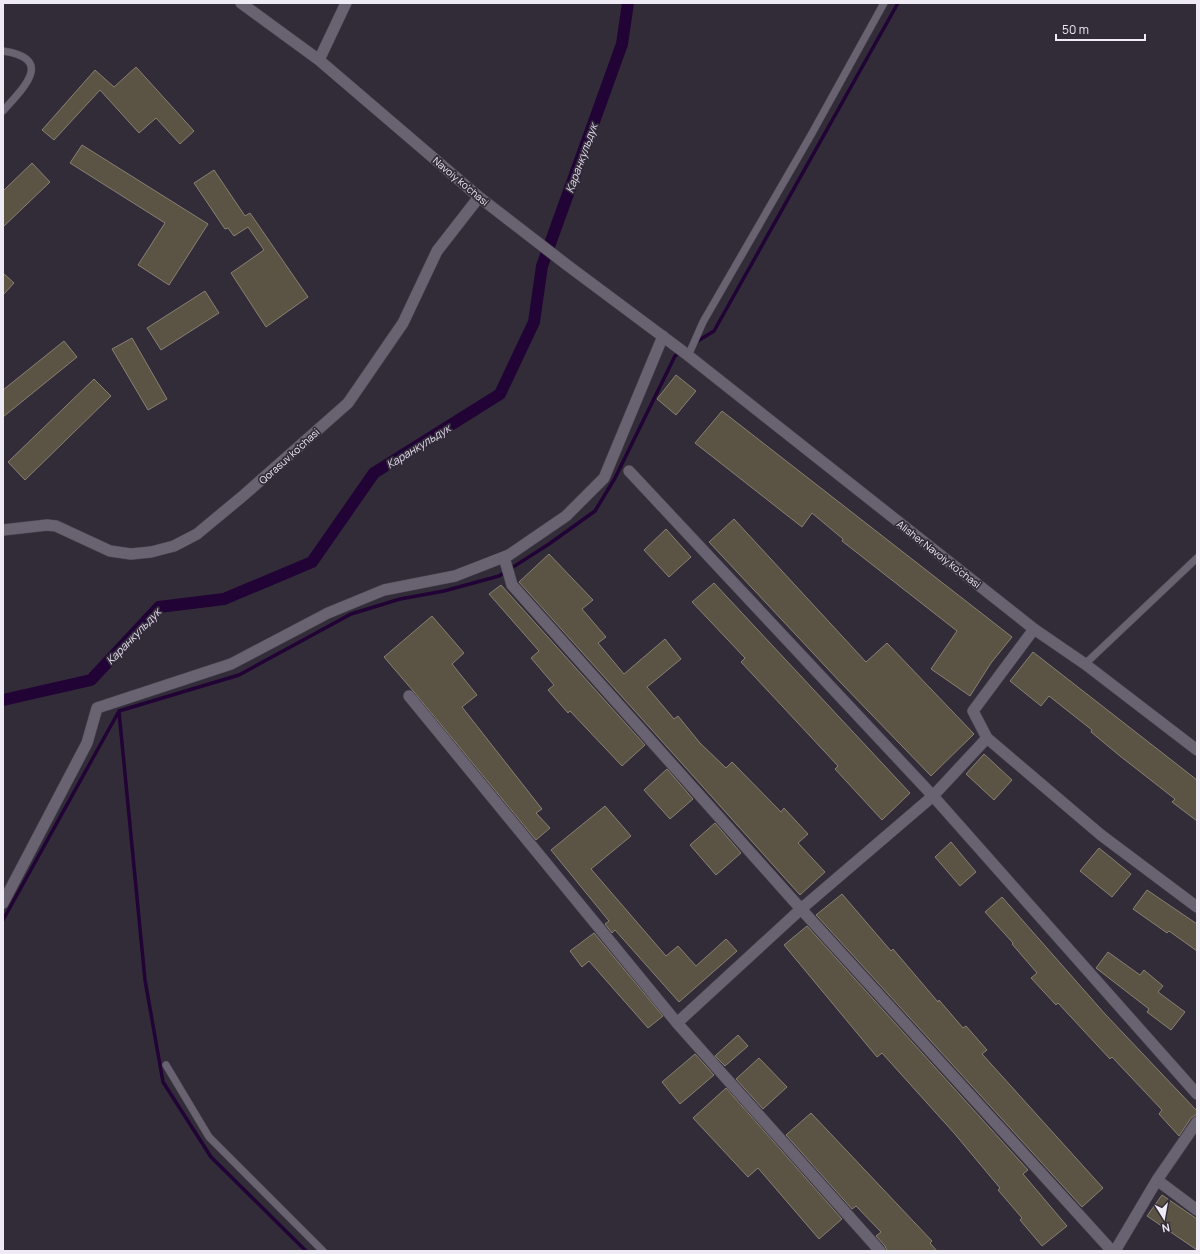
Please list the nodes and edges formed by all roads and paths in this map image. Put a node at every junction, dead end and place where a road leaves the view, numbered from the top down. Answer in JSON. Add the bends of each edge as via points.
{"nodes":[{"id":1,"x":242,"y":3,"type":"edge"},
{"id":2,"x":346,"y":3,"type":"edge"},
{"id":3,"x":884,"y":3,"type":"edge"},
{"id":4,"x":3,"y":51,"type":"edge"},
{"id":5,"x":319,"y":60,"type":"junction"},
{"id":6,"x":3,"y":111,"type":"edge"},
{"id":7,"x":479,"y":197,"type":"junction"},
{"id":8,"x":663,"y":336,"type":"junction"},
{"id":9,"x":687,"y":354,"type":"junction"},
{"id":10,"x":630,"y":471,"type":"dead end"},
{"id":11,"x":3,"y":530,"type":"edge"},
{"id":12,"x":504,"y":557,"type":"junction"},
{"id":13,"x":1197,"y":558,"type":"edge"},
{"id":14,"x":1034,"y":629,"type":"junction"},
{"id":15,"x":1085,"y":664,"type":"junction"},
{"id":16,"x":409,"y":696,"type":"dead end"},
{"id":17,"x":987,"y":738,"type":"junction"},
{"id":18,"x":1197,"y":750,"type":"edge"},
{"id":19,"x":933,"y":796,"type":"junction"},
{"id":20,"x":3,"y":903,"type":"edge"},
{"id":21,"x":1197,"y":907,"type":"edge"},
{"id":22,"x":801,"y":909,"type":"junction"},
{"id":23,"x":677,"y":1023,"type":"junction"},
{"id":24,"x":166,"y":1065,"type":"dead end"},
{"id":25,"x":1197,"y":1094,"type":"edge"},
{"id":26,"x":1197,"y":1122,"type":"edge"},
{"id":27,"x":1157,"y":1180,"type":"junction"},
{"id":28,"x":1197,"y":1210,"type":"edge"},
{"id":29,"x":323,"y":1251,"type":"edge"},
{"id":30,"x":880,"y":1251,"type":"edge"},
{"id":31,"x":1112,"y":1251,"type":"edge"},
{"id":32,"x":1115,"y":1251,"type":"edge"}],
"edges":[{"from":1,"to":5,"type":"street","name":"Navoiy ko'chasi"},
{"from":2,"to":5,"type":"street"},
{"from":3,"to":9,"type":"lane","via":[[702,322]]},
{"from":4,"to":6,"type":"lane","via":[[19,54],[28,60],[32,69],[30,80]]},
{"from":5,"to":7,"type":"street","name":"Navoiy ko'chasi"},
{"from":7,"to":8,"type":"street","name":"Navoiy ko'chasi"},
{"from":7,"to":11,"type":"street","name":"Qorasuv ko'chasi","via":[[437,251],[403,322],[348,403],[197,534],[174,546],[131,554],[110,551],[56,526]]},
{"from":8,"to":9,"type":"street","name":"Navoiy ko'chasi"},
{"from":8,"to":12,"type":"street","via":[[604,478],[566,516]]},
{"from":9,"to":14,"type":"street","name":"Alisher Navoiy ko'chasi"},
{"from":10,"to":19,"type":"street"},
{"from":12,"to":20,"type":"street","via":[[455,576],[384,590],[328,613],[231,664],[97,708],[87,742]]},
{"from":12,"to":22,"type":"street","via":[[512,585]]},
{"from":13,"to":15,"type":"lane"},
{"from":14,"to":15,"type":"street","name":"Alisher Navoiy ko'chasi"},
{"from":14,"to":17,"type":"street","via":[[973,712]]},
{"from":15,"to":18,"type":"street","name":"Alisher Navoiy ko'chasi"},
{"from":16,"to":23,"type":"street"},
{"from":17,"to":19,"type":"street"},
{"from":17,"to":21,"type":"street","via":[[1101,835]]},
{"from":19,"to":22,"type":"street"},
{"from":19,"to":25,"type":"street"},
{"from":22,"to":23,"type":"street"},
{"from":22,"to":31,"type":"street"},
{"from":23,"to":30,"type":"street"},
{"from":24,"to":29,"type":"lane","via":[[210,1137]]},
{"from":26,"to":27,"type":"street"},
{"from":27,"to":28,"type":"street"},
{"from":27,"to":32,"type":"street"}]}
